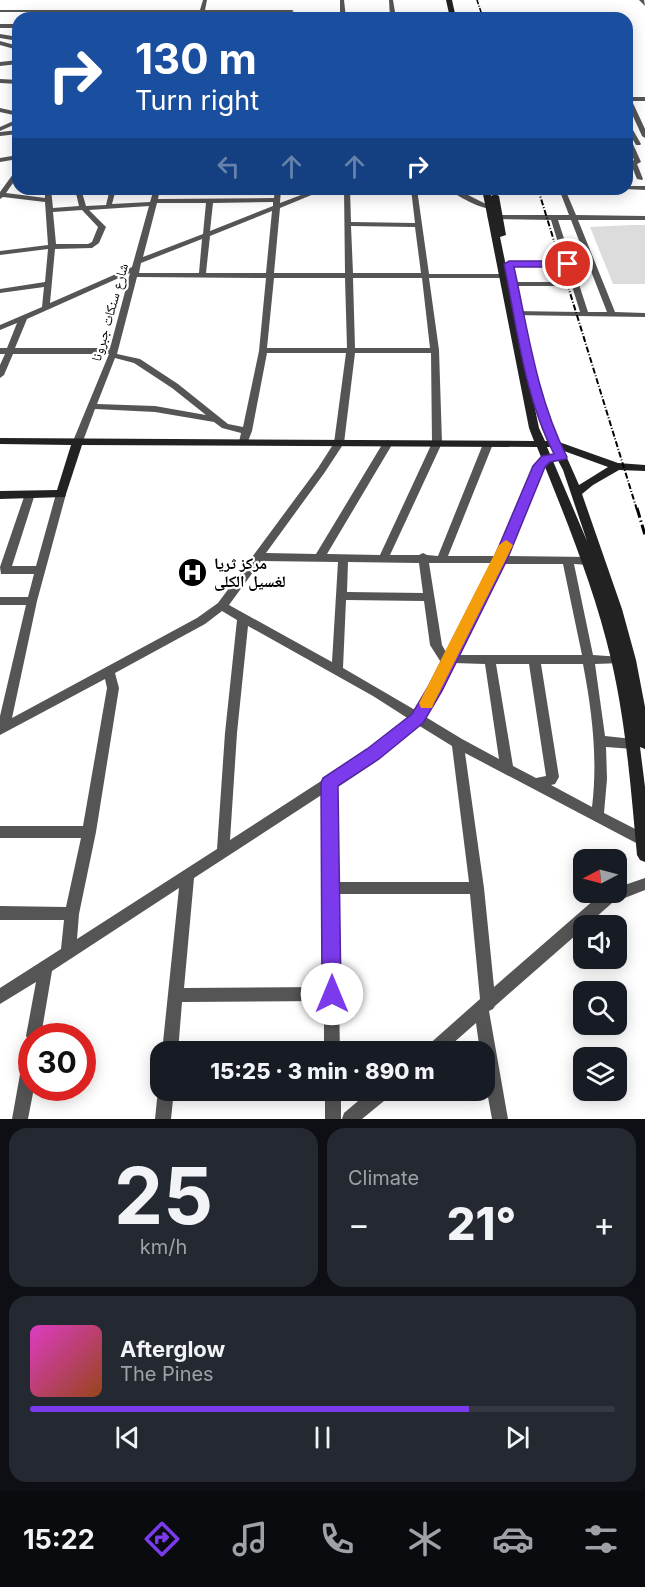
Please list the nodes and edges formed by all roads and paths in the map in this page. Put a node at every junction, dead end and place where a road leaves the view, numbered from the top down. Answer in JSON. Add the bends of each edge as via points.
{"nodes":[{"id":1,"x":205,"y":0,"type":"edge"},
{"id":2,"x":294,"y":0,"type":"edge"},
{"id":3,"x":641,"y":0,"type":"edge"},
{"id":4,"x":645,"y":5,"type":"edge"},
{"id":5,"x":83,"y":8,"type":"junction"},
{"id":6,"x":0,"y":11,"type":"edge"},
{"id":7,"x":202,"y":11,"type":"junction"},
{"id":8,"x":292,"y":11,"type":"joint"},
{"id":9,"x":81,"y":12,"type":"edge"},
{"id":10,"x":633,"y":110,"type":"edge"},
{"id":11,"x":637,"y":119,"type":"junction"},
{"id":12,"x":633,"y":120,"type":"edge"},
{"id":13,"x":643,"y":129,"type":"edge"},
{"id":14,"x":645,"y":136,"type":"edge"},
{"id":15,"x":636,"y":162,"type":"edge"},
{"id":16,"x":12,"y":178,"type":"edge"},
{"id":17,"x":639,"y":179,"type":"edge"},
{"id":18,"x":1,"y":192,"type":"edge"},
{"id":19,"x":19,"y":195,"type":"edge"},
{"id":20,"x":49,"y":195,"type":"edge"},
{"id":21,"x":79,"y":195,"type":"edge"},
{"id":22,"x":111,"y":195,"type":"edge"},
{"id":23,"x":155,"y":195,"type":"edge"},
{"id":24,"x":278,"y":195,"type":"edge"},
{"id":25,"x":303,"y":195,"type":"edge"},
{"id":26,"x":347,"y":195,"type":"edge"},
{"id":27,"x":415,"y":195,"type":"edge"},
{"id":28,"x":462,"y":195,"type":"edge"},
{"id":29,"x":488,"y":195,"type":"edge"},
{"id":30,"x":494,"y":195,"type":"edge"},
{"id":31,"x":565,"y":195,"type":"edge"},
{"id":32,"x":49,"y":200,"type":"junction"},
{"id":33,"x":210,"y":200,"type":"junction"},
{"id":34,"x":153,"y":202,"type":"junction"},
{"id":35,"x":277,"y":203,"type":"junction"},
{"id":36,"x":109,"y":204,"type":"junction"},
{"id":37,"x":82,"y":206,"type":"junction"},
{"id":38,"x":50,"y":210,"type":"junction"},
{"id":39,"x":495,"y":213,"type":"junction"},
{"id":40,"x":554,"y":218,"type":"junction"},
{"id":41,"x":575,"y":218,"type":"junction"},
{"id":42,"x":645,"y":218,"type":"edge"},
{"id":43,"x":348,"y":224,"type":"junction"},
{"id":44,"x":418,"y":225,"type":"junction"},
{"id":45,"x":206,"y":235,"type":"junction"},
{"id":46,"x":52,"y":246,"type":"junction"},
{"id":47,"x":0,"y":253,"type":"edge"},
{"id":48,"x":509,"y":264,"type":"junction"},
{"id":49,"x":568,"y":264,"type":"junction"},
{"id":50,"x":135,"y":269,"type":"junction"},
{"id":51,"x":348,"y":275,"type":"junction"},
{"id":52,"x":425,"y":275,"type":"junction"},
{"id":53,"x":202,"y":276,"type":"junction"},
{"id":54,"x":269,"y":276,"type":"junction"},
{"id":55,"x":505,"y":276,"type":"junction"},
{"id":56,"x":47,"y":284,"type":"junction"},
{"id":57,"x":513,"y":284,"type":"junction"},
{"id":58,"x":574,"y":284,"type":"junction"},
{"id":59,"x":0,"y":291,"type":"edge"},
{"id":60,"x":46,"y":308,"type":"junction"},
{"id":61,"x":515,"y":313,"type":"junction"},
{"id":62,"x":585,"y":314,"type":"junction"},
{"id":63,"x":612,"y":314,"type":"junction"},
{"id":64,"x":645,"y":315,"type":"edge"},
{"id":65,"x":24,"y":317,"type":"junction"},
{"id":66,"x":0,"y":328,"type":"edge"},
{"id":67,"x":351,"y":350,"type":"junction"},
{"id":68,"x":435,"y":350,"type":"junction"},
{"id":69,"x":0,"y":351,"type":"edge"},
{"id":70,"x":10,"y":351,"type":"junction"},
{"id":71,"x":263,"y":351,"type":"junction"},
{"id":72,"x":113,"y":353,"type":"junction"},
{"id":73,"x":0,"y":375,"type":"edge"},
{"id":74,"x":93,"y":406,"type":"junction"},
{"id":75,"x":216,"y":420,"type":"junction"},
{"id":76,"x":245,"y":436,"type":"junction"},
{"id":77,"x":0,"y":441,"type":"edge"},
{"id":78,"x":78,"y":441,"type":"junction"},
{"id":79,"x":339,"y":443,"type":"junction"},
{"id":80,"x":388,"y":443,"type":"junction"},
{"id":81,"x":437,"y":443,"type":"junction"},
{"id":82,"x":488,"y":444,"type":"junction"},
{"id":83,"x":540,"y":444,"type":"junction"},
{"id":84,"x":554,"y":444,"type":"junction"},
{"id":85,"x":561,"y":457,"type":"junction"},
{"id":86,"x":547,"y":459,"type":"junction"},
{"id":87,"x":616,"y":466,"type":"junction"},
{"id":88,"x":645,"y":468,"type":"edge"},
{"id":89,"x":576,"y":493,"type":"junction"},
{"id":90,"x":30,"y":494,"type":"junction"},
{"id":91,"x":62,"y":494,"type":"junction"},
{"id":92,"x":0,"y":495,"type":"edge"},
{"id":93,"x":584,"y":535,"type":"junction"},
{"id":94,"x":259,"y":557,"type":"junction"},
{"id":95,"x":384,"y":557,"type":"junction"},
{"id":96,"x":423,"y":557,"type":"junction"},
{"id":97,"x":319,"y":558,"type":"junction"},
{"id":98,"x":343,"y":558,"type":"junction"},
{"id":99,"x":442,"y":558,"type":"junction"},
{"id":100,"x":500,"y":560,"type":"junction"},
{"id":101,"x":589,"y":561,"type":"junction"},
{"id":102,"x":568,"y":562,"type":"junction"},
{"id":103,"x":3,"y":570,"type":"edge"},
{"id":104,"x":40,"y":570,"type":"junction"},
{"id":105,"x":341,"y":596,"type":"junction"},
{"id":106,"x":428,"y":597,"type":"junction"},
{"id":107,"x":0,"y":601,"type":"edge"},
{"id":108,"x":32,"y":601,"type":"junction"},
{"id":109,"x":222,"y":606,"type":"junction"},
{"id":110,"x":243,"y":619,"type":"junction"},
{"id":111,"x":490,"y":659,"type":"junction"},
{"id":112,"x":534,"y":659,"type":"junction"},
{"id":113,"x":588,"y":660,"type":"junction"},
{"id":114,"x":618,"y":660,"type":"junction"},
{"id":115,"x":449,"y":662,"type":"junction"},
{"id":116,"x":337,"y":670,"type":"junction"},
{"id":117,"x":110,"y":672,"type":"junction"},
{"id":118,"x":417,"y":719,"type":"junction"},
{"id":119,"x":2,"y":724,"type":"edge"},
{"id":120,"x":600,"y":741,"type":"junction"},
{"id":121,"x":458,"y":743,"type":"junction"},
{"id":122,"x":639,"y":743,"type":"edge"},
{"id":123,"x":507,"y":768,"type":"junction"},
{"id":124,"x":329,"y":783,"type":"junction"},
{"id":125,"x":535,"y":783,"type":"junction"},
{"id":126,"x":597,"y":816,"type":"junction"},
{"id":127,"x":0,"y":832,"type":"edge"},
{"id":128,"x":89,"y":832,"type":"junction"},
{"id":129,"x":643,"y":840,"type":"junction"},
{"id":130,"x":223,"y":852,"type":"junction"},
{"id":131,"x":645,"y":855,"type":"edge"},
{"id":132,"x":187,"y":875,"type":"junction"},
{"id":133,"x":645,"y":884,"type":"edge"},
{"id":134,"x":331,"y":888,"type":"junction"},
{"id":135,"x":477,"y":888,"type":"junction"},
{"id":136,"x":0,"y":913,"type":"edge"},
{"id":137,"x":72,"y":914,"type":"junction"},
{"id":138,"x":68,"y":952,"type":"junction"},
{"id":139,"x":46,"y":966,"type":"junction"},
{"id":140,"x":332,"y":994,"type":"junction"},
{"id":141,"x":175,"y":995,"type":"junction"},
{"id":142,"x":0,"y":997,"type":"edge"},
{"id":143,"x":484,"y":1007,"type":"junction"},
{"id":144,"x":36,"y":1023,"type":"edge"},
{"id":145,"x":171,"y":1041,"type":"edge"},
{"id":146,"x":332,"y":1041,"type":"edge"},
{"id":147,"x":444,"y":1041,"type":"edge"},
{"id":148,"x":23,"y":1101,"type":"edge"},
{"id":149,"x":165,"y":1101,"type":"edge"},
{"id":150,"x":333,"y":1101,"type":"edge"},
{"id":151,"x":371,"y":1101,"type":"edge"},
{"id":152,"x":20,"y":1119,"type":"edge"},
{"id":153,"x":163,"y":1119,"type":"edge"},
{"id":154,"x":333,"y":1119,"type":"edge"},
{"id":155,"x":350,"y":1119,"type":"edge"},
{"id":156,"x":500,"y":1119,"type":"edge"}],
"edges":[{"from":1,"to":7,"type":"street"},
{"from":2,"to":8,"type":"street"},
{"from":3,"to":4,"type":"street"},
{"from":5,"to":6,"type":"street"},
{"from":5,"to":7,"type":"street"},
{"from":5,"to":9,"type":"street"},
{"from":7,"to":8,"type":"street"},
{"from":10,"to":11,"type":"street"},
{"from":11,"to":12,"type":"street"},
{"from":11,"to":13,"type":"street"},
{"from":13,"to":14,"type":"street"},
{"from":15,"to":17,"type":"street"},
{"from":16,"to":18,"type":"street"},
{"from":19,"to":32,"type":"street"},
{"from":20,"to":32,"type":"street"},
{"from":21,"to":37,"type":"street"},
{"from":22,"to":36,"type":"street"},
{"from":23,"to":34,"type":"street","name":"شارع سنكات جبرونا"},
{"from":24,"to":35,"type":"street"},
{"from":25,"to":35,"type":"street"},
{"from":26,"to":43,"type":"street"},
{"from":27,"to":44,"type":"street"},
{"from":28,"to":39,"type":"street"},
{"from":29,"to":39,"type":"main road"},
{"from":30,"to":39,"type":"main road"},
{"from":31,"to":41,"type":"street"},
{"from":32,"to":38,"type":"street"},
{"from":33,"to":34,"type":"street"},
{"from":33,"to":35,"type":"street"},
{"from":33,"to":45,"type":"street"},
{"from":34,"to":36,"type":"street"},
{"from":34,"to":50,"type":"street","name":"شارع سنكات جبرونا"},
{"from":35,"to":45,"type":"street"},
{"from":35,"to":54,"type":"street"},
{"from":36,"to":37,"type":"street"},
{"from":37,"to":38,"type":"street"},
{"from":37,"to":46,"type":"street","via":[[102,227],[95,243]]},
{"from":38,"to":46,"type":"street"},
{"from":39,"to":40,"type":"street"},
{"from":39,"to":48,"type":"main road"},
{"from":39,"to":55,"type":"main road"},
{"from":40,"to":41,"type":"street"},
{"from":40,"to":49,"type":"street"},
{"from":41,"to":42,"type":"street"},
{"from":41,"to":63,"type":"street"},
{"from":43,"to":44,"type":"street"},
{"from":43,"to":51,"type":"street"},
{"from":44,"to":52,"type":"street"},
{"from":45,"to":50,"type":"street"},
{"from":45,"to":53,"type":"street"},
{"from":46,"to":47,"type":"street"},
{"from":46,"to":56,"type":"street"},
{"from":48,"to":49,"type":"street"},
{"from":48,"to":57,"type":"main road"},
{"from":49,"to":58,"type":"street"},
{"from":50,"to":53,"type":"street"},
{"from":50,"to":60,"type":"street"},
{"from":50,"to":72,"type":"street","name":"شارع سنكات جبرونا"},
{"from":51,"to":52,"type":"street"},
{"from":51,"to":54,"type":"street"},
{"from":51,"to":67,"type":"street"},
{"from":52,"to":55,"type":"street"},
{"from":52,"to":68,"type":"street"},
{"from":53,"to":54,"type":"street"},
{"from":54,"to":71,"type":"street"},
{"from":55,"to":61,"type":"main road"},
{"from":56,"to":59,"type":"street"},
{"from":56,"to":60,"type":"street"},
{"from":57,"to":58,"type":"street"},
{"from":57,"to":61,"type":"main road"},
{"from":58,"to":62,"type":"street"},
{"from":60,"to":65,"type":"street"},
{"from":61,"to":62,"type":"street"},
{"from":61,"to":83,"type":"main road"},
{"from":61,"to":84,"type":"main road"},
{"from":62,"to":63,"type":"street"},
{"from":63,"to":64,"type":"street"},
{"from":65,"to":66,"type":"street"},
{"from":65,"to":70,"type":"street"},
{"from":67,"to":68,"type":"street"},
{"from":67,"to":71,"type":"street"},
{"from":67,"to":79,"type":"street"},
{"from":68,"to":81,"type":"street"},
{"from":69,"to":70,"type":"street"},
{"from":70,"to":72,"type":"street"},
{"from":70,"to":73,"type":"street"},
{"from":71,"to":76,"type":"street"},
{"from":72,"to":74,"type":"street","name":"شارع سنكات جبرونا"},
{"from":72,"to":75,"type":"street","via":[[137,362],[175,386]]},
{"from":74,"to":75,"type":"street","via":[[155,409]]},
{"from":74,"to":78,"type":"street","name":"شارع سنكات جبرونا"},
{"from":75,"to":76,"type":"street"},
{"from":76,"to":78,"type":"main road"},
{"from":76,"to":79,"type":"main road"},
{"from":77,"to":78,"type":"main road"},
{"from":78,"to":91,"type":"main road"},
{"from":79,"to":80,"type":"main road"},
{"from":79,"to":94,"type":"street"},
{"from":80,"to":81,"type":"main road"},
{"from":80,"to":97,"type":"street"},
{"from":81,"to":82,"type":"main road"},
{"from":81,"to":95,"type":"street"},
{"from":82,"to":83,"type":"main road"},
{"from":82,"to":99,"type":"street"},
{"from":83,"to":84,"type":"main road"},
{"from":83,"to":86,"type":"main road"},
{"from":84,"to":85,"type":"main road"},
{"from":84,"to":87,"type":"main road"},
{"from":85,"to":86,"type":"street"},
{"from":85,"to":89,"type":"main road"},
{"from":86,"to":93,"type":"main road"},
{"from":86,"to":100,"type":"street","via":[[535,474]]},
{"from":87,"to":88,"type":"main road"},
{"from":87,"to":89,"type":"main road"},
{"from":89,"to":93,"type":"main road"},
{"from":90,"to":91,"type":"main road"},
{"from":90,"to":92,"type":"main road"},
{"from":90,"to":103,"type":"street"},
{"from":91,"to":104,"type":"street"},
{"from":93,"to":101,"type":"main road"},
{"from":93,"to":122,"type":"main road","via":[[623,635]]},
{"from":94,"to":97,"type":"street"},
{"from":94,"to":109,"type":"street"},
{"from":95,"to":96,"type":"street"},
{"from":95,"to":98,"type":"street"},
{"from":96,"to":99,"type":"street"},
{"from":96,"to":106,"type":"street"},
{"from":97,"to":98,"type":"street"},
{"from":98,"to":105,"type":"street"},
{"from":99,"to":100,"type":"street"},
{"from":100,"to":102,"type":"street"},
{"from":100,"to":115,"type":"street"},
{"from":101,"to":102,"type":"street"},
{"from":101,"to":114,"type":"main road"},
{"from":102,"to":113,"type":"street"},
{"from":103,"to":104,"type":"street"},
{"from":104,"to":108,"type":"street"},
{"from":105,"to":106,"type":"street"},
{"from":105,"to":116,"type":"street"},
{"from":106,"to":115,"type":"street","via":[[436,645]]},
{"from":107,"to":108,"type":"street"},
{"from":108,"to":119,"type":"street"},
{"from":109,"to":110,"type":"street"},
{"from":109,"to":117,"type":"street"},
{"from":110,"to":116,"type":"street"},
{"from":110,"to":130,"type":"street"},
{"from":111,"to":112,"type":"street"},
{"from":111,"to":115,"type":"street"},
{"from":111,"to":123,"type":"street"},
{"from":112,"to":113,"type":"street"},
{"from":112,"to":125,"type":"street","via":[[553,777]]},
{"from":113,"to":114,"type":"street"},
{"from":113,"to":120,"type":"street"},
{"from":114,"to":122,"type":"main road"},
{"from":115,"to":118,"type":"street"},
{"from":116,"to":118,"type":"street"},
{"from":117,"to":119,"type":"street"},
{"from":117,"to":128,"type":"street","via":[[112,688]]},
{"from":118,"to":121,"type":"street"},
{"from":118,"to":124,"type":"street"},
{"from":120,"to":122,"type":"street"},
{"from":120,"to":126,"type":"street","via":[[602,768]]},
{"from":121,"to":123,"type":"street"},
{"from":121,"to":135,"type":"street"},
{"from":122,"to":129,"type":"main road"},
{"from":123,"to":125,"type":"street"},
{"from":124,"to":130,"type":"street"},
{"from":124,"to":134,"type":"street"},
{"from":125,"to":126,"type":"street"},
{"from":126,"to":129,"type":"street"},
{"from":127,"to":128,"type":"street"},
{"from":128,"to":137,"type":"street"},
{"from":129,"to":131,"type":"main road"},
{"from":130,"to":132,"type":"street"},
{"from":132,"to":138,"type":"street"},
{"from":132,"to":141,"type":"street"},
{"from":133,"to":143,"type":"street","via":[[607,898]]},
{"from":134,"to":135,"type":"street"},
{"from":134,"to":140,"type":"street"},
{"from":135,"to":143,"type":"street"},
{"from":136,"to":137,"type":"street"},
{"from":137,"to":138,"type":"street"},
{"from":138,"to":139,"type":"street"},
{"from":139,"to":142,"type":"street"},
{"from":139,"to":144,"type":"street"},
{"from":140,"to":141,"type":"street"},
{"from":140,"to":146,"type":"street"},
{"from":141,"to":145,"type":"street"},
{"from":143,"to":147,"type":"street"},
{"from":143,"to":156,"type":"street"},
{"from":148,"to":152,"type":"street"},
{"from":149,"to":153,"type":"street"},
{"from":150,"to":154,"type":"street"},
{"from":151,"to":155,"type":"street"}]}
